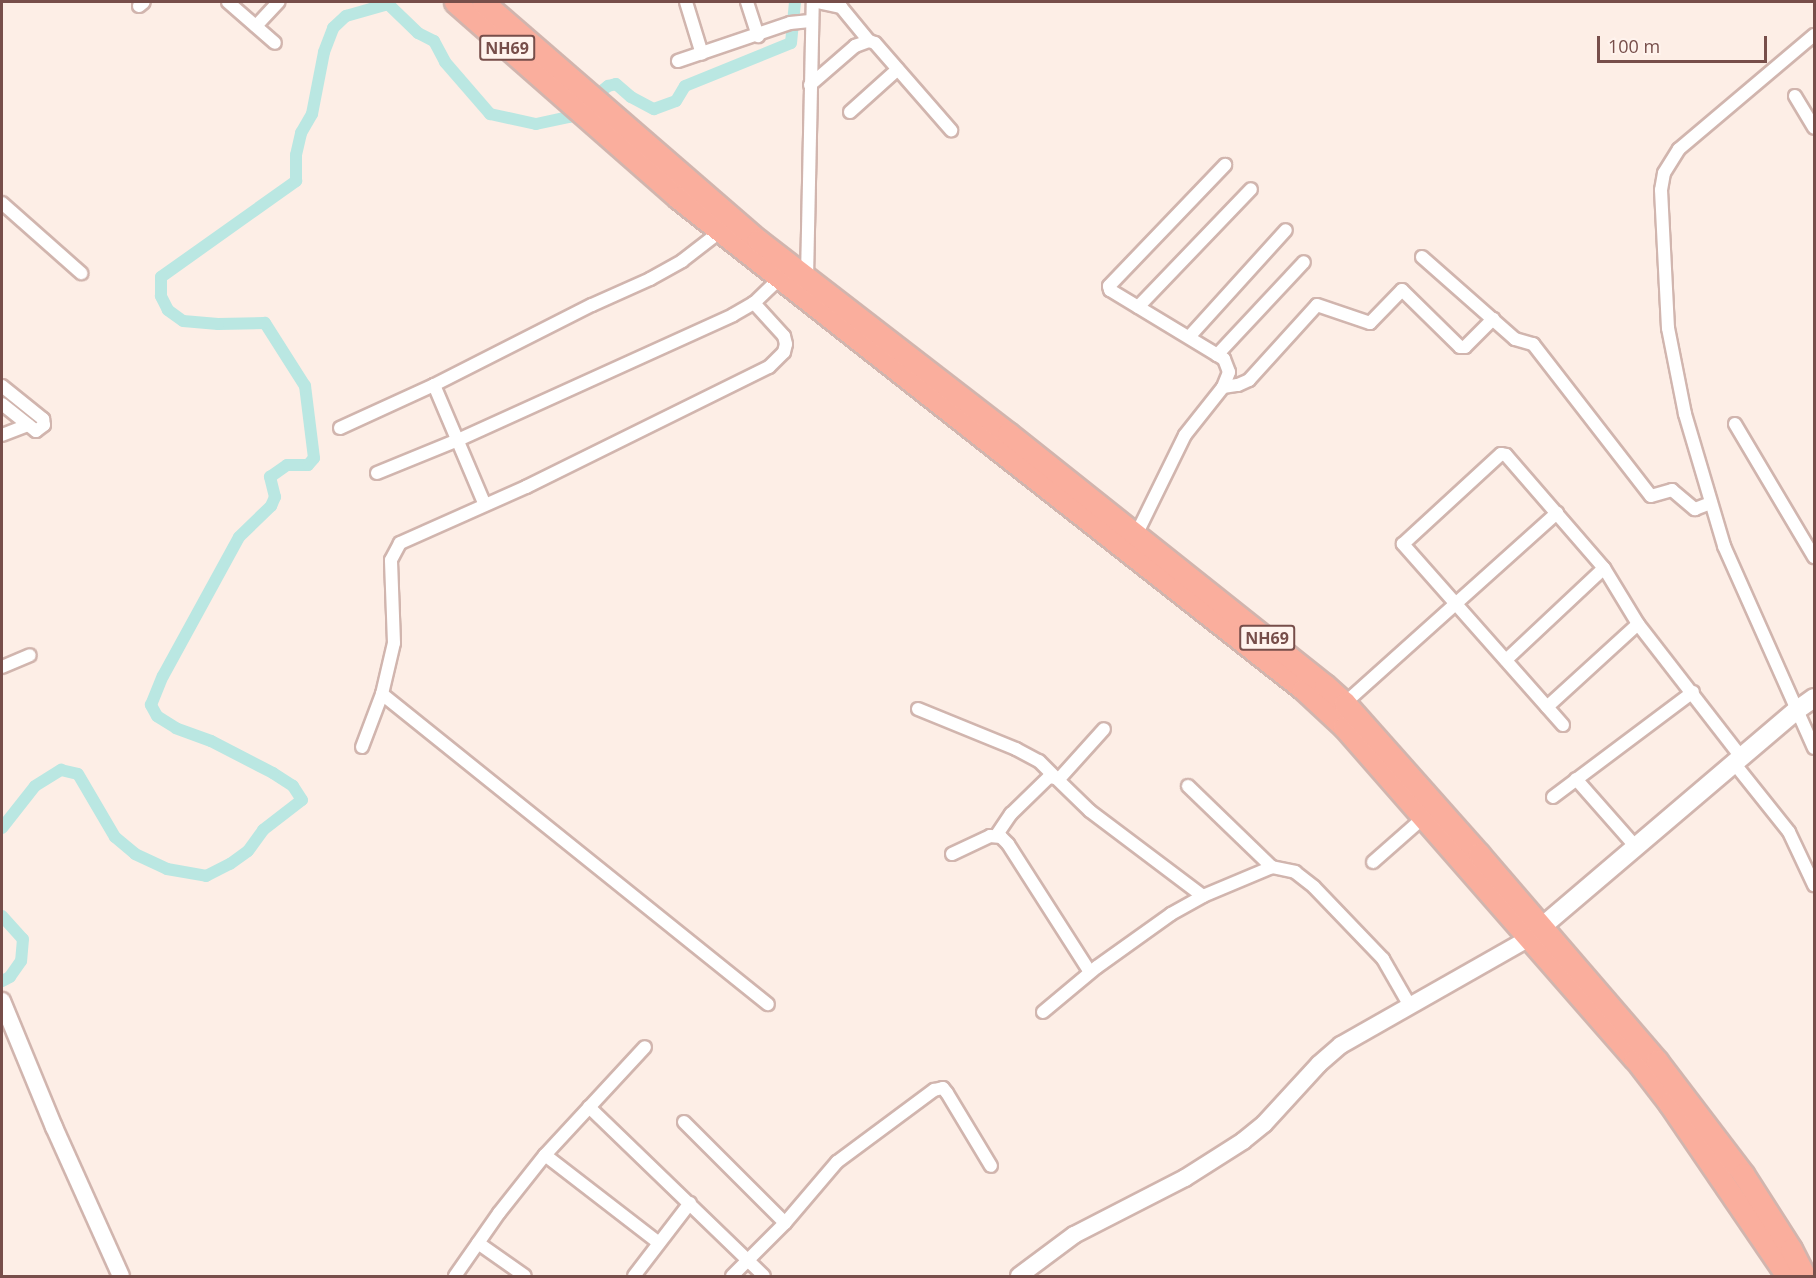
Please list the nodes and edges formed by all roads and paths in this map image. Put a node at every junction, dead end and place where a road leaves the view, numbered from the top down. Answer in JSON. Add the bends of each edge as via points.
{"nodes":[{"id":1,"x":228,"y":2,"type":"edge"},
{"id":2,"x":278,"y":2,"type":"edge"},
{"id":3,"x":454,"y":2,"type":"edge"},
{"id":4,"x":483,"y":2,"type":"edge"},
{"id":5,"x":686,"y":2,"type":"edge"},
{"id":6,"x":747,"y":2,"type":"edge"},
{"id":7,"x":815,"y":2,"type":"edge"},
{"id":8,"x":800,"y":22,"type":"junction"},
{"id":9,"x":256,"y":26,"type":"junction"},
{"id":10,"x":1815,"y":35,"type":"edge"},
{"id":11,"x":758,"y":36,"type":"junction"},
{"id":12,"x":869,"y":41,"type":"junction"},
{"id":13,"x":275,"y":43,"type":"dead end"},
{"id":14,"x":702,"y":54,"type":"junction"},
{"id":15,"x":678,"y":61,"type":"dead end"},
{"id":16,"x":898,"y":69,"type":"junction"},
{"id":17,"x":810,"y":85,"type":"junction"},
{"id":18,"x":567,"y":87,"type":"junction"},
{"id":19,"x":1795,"y":96,"type":"dead end"},
{"id":20,"x":850,"y":112,"type":"dead end"},
{"id":21,"x":605,"y":120,"type":"junction"},
{"id":22,"x":1815,"y":128,"type":"edge"},
{"id":23,"x":951,"y":130,"type":"dead end"},
{"id":24,"x":1225,"y":165,"type":"dead end"},
{"id":25,"x":1251,"y":189,"type":"dead end"},
{"id":26,"x":2,"y":203,"type":"edge"},
{"id":27,"x":1286,"y":230,"type":"dead end"},
{"id":28,"x":721,"y":231,"type":"junction"},
{"id":29,"x":1422,"y":257,"type":"dead end"},
{"id":30,"x":1304,"y":262,"type":"dead end"},
{"id":31,"x":81,"y":273,"type":"dead end"},
{"id":32,"x":793,"y":274,"type":"junction"},
{"id":33,"x":754,"y":303,"type":"junction"},
{"id":34,"x":1138,"y":307,"type":"junction"},
{"id":35,"x":1493,"y":319,"type":"junction"},
{"id":36,"x":1189,"y":338,"type":"junction"},
{"id":37,"x":1217,"y":355,"type":"junction"},
{"id":38,"x":434,"y":385,"type":"junction"},
{"id":39,"x":2,"y":386,"type":"edge"},
{"id":40,"x":1223,"y":387,"type":"junction"},
{"id":41,"x":2,"y":404,"type":"edge"},
{"id":42,"x":1736,"y":424,"type":"dead end"},
{"id":43,"x":28,"y":425,"type":"junction"},
{"id":44,"x":340,"y":428,"type":"dead end"},
{"id":45,"x":2,"y":435,"type":"edge"},
{"id":46,"x":458,"y":440,"type":"junction"},
{"id":47,"x":377,"y":473,"type":"dead end"},
{"id":48,"x":1711,"y":503,"type":"junction"},
{"id":49,"x":485,"y":505,"type":"junction"},
{"id":50,"x":1557,"y":513,"type":"junction"},
{"id":51,"x":1136,"y":535,"type":"junction"},
{"id":52,"x":1815,"y":556,"type":"edge"},
{"id":53,"x":1604,"y":568,"type":"junction"},
{"id":54,"x":1457,"y":604,"type":"junction"},
{"id":55,"x":1638,"y":624,"type":"junction"},
{"id":56,"x":30,"y":655,"type":"dead end"},
{"id":57,"x":1506,"y":660,"type":"junction"},
{"id":58,"x":2,"y":667,"type":"edge"},
{"id":59,"x":1693,"y":692,"type":"junction"},
{"id":60,"x":382,"y":694,"type":"junction"},
{"id":61,"x":1345,"y":703,"type":"junction"},
{"id":62,"x":1806,"y":704,"type":"edge"},
{"id":63,"x":1547,"y":707,"type":"junction"},
{"id":64,"x":918,"y":709,"type":"dead end"},
{"id":65,"x":1563,"y":725,"type":"dead end"},
{"id":66,"x":1104,"y":729,"type":"dead end"},
{"id":67,"x":362,"y":747,"type":"dead end"},
{"id":68,"x":1815,"y":748,"type":"edge"},
{"id":69,"x":1738,"y":760,"type":"junction"},
{"id":70,"x":1058,"y":778,"type":"junction"},
{"id":71,"x":1576,"y":779,"type":"junction"},
{"id":72,"x":1188,"y":786,"type":"dead end"},
{"id":73,"x":1553,"y":797,"type":"dead end"},
{"id":74,"x":1424,"y":818,"type":"junction"},
{"id":75,"x":996,"y":836,"type":"junction"},
{"id":76,"x":1636,"y":847,"type":"junction"},
{"id":77,"x":952,"y":854,"type":"dead end"},
{"id":78,"x":1373,"y":862,"type":"dead end"},
{"id":79,"x":1272,"y":867,"type":"junction"},
{"id":80,"x":1815,"y":885,"type":"edge"},
{"id":81,"x":1203,"y":896,"type":"junction"},
{"id":82,"x":1535,"y":933,"type":"junction"},
{"id":83,"x":1090,"y":972,"type":"junction"},
{"id":84,"x":768,"y":1004,"type":"dead end"},
{"id":85,"x":3,"y":1005,"type":"edge"},
{"id":86,"x":1410,"y":1006,"type":"junction"},
{"id":87,"x":1043,"y":1012,"type":"dead end"},
{"id":88,"x":645,"y":1047,"type":"dead end"},
{"id":89,"x":589,"y":1107,"type":"junction"},
{"id":90,"x":684,"y":1122,"type":"dead end"},
{"id":91,"x":545,"y":1155,"type":"junction"},
{"id":92,"x":991,"y":1166,"type":"dead end"},
{"id":93,"x":690,"y":1203,"type":"junction"},
{"id":94,"x":785,"y":1223,"type":"junction"},
{"id":95,"x":478,"y":1243,"type":"junction"},
{"id":96,"x":659,"y":1243,"type":"junction"},
{"id":97,"x":747,"y":1260,"type":"junction"},
{"id":98,"x":1796,"y":1275,"type":"edge"},
{"id":99,"x":121,"y":1276,"type":"edge"},
{"id":100,"x":455,"y":1276,"type":"edge"},
{"id":101,"x":525,"y":1276,"type":"edge"},
{"id":102,"x":634,"y":1276,"type":"edge"},
{"id":103,"x":732,"y":1276,"type":"edge"},
{"id":104,"x":764,"y":1276,"type":"edge"},
{"id":105,"x":1019,"y":1276,"type":"edge"}],
"edges":[{"from":1,"to":9,"type":"street"},
{"from":2,"to":9,"type":"street"},
{"from":3,"to":18,"type":"highway","number":"NH69"},
{"from":4,"to":18,"type":"highway","number":"NH69"},
{"from":5,"to":14,"type":"street"},
{"from":6,"to":11,"type":"street"},
{"from":7,"to":8,"type":"street"},
{"from":7,"to":12,"type":"street","via":[[841,7]]},
{"from":8,"to":11,"type":"street"},
{"from":8,"to":17,"type":"street"},
{"from":9,"to":13,"type":"street"},
{"from":10,"to":48,"type":"street","via":[[1679,149],[1664,173],[1661,225],[1668,328],[1685,414]]},
{"from":11,"to":14,"type":"street"},
{"from":12,"to":16,"type":"street"},
{"from":12,"to":17,"type":"street","via":[[855,46]]},
{"from":14,"to":15,"type":"street"},
{"from":16,"to":20,"type":"street"},
{"from":16,"to":23,"type":"street"},
{"from":17,"to":32,"type":"street"},
{"from":18,"to":21,"type":"highway","number":"NH69"},
{"from":19,"to":22,"type":"street"},
{"from":21,"to":28,"type":"highway","number":"NH69"},
{"from":21,"to":32,"type":"highway","number":"NH69"},
{"from":24,"to":34,"type":"street","via":[[1109,286]]},
{"from":25,"to":34,"type":"street"},
{"from":26,"to":31,"type":"street"},
{"from":27,"to":36,"type":"street"},
{"from":28,"to":32,"type":"highway","number":"NH69"},
{"from":28,"to":38,"type":"street","via":[[682,261],[650,279]]},
{"from":29,"to":35,"type":"street"},
{"from":30,"to":37,"type":"street"},
{"from":32,"to":33,"type":"street"},
{"from":32,"to":51,"type":"highway","number":"NH69"},
{"from":32,"to":74,"type":"highway","number":"NH69","via":[[1303,689],[1344,727]]},
{"from":33,"to":46,"type":"street"},
{"from":33,"to":49,"type":"street","via":[[784,336],[786,344],[784,352],[769,367]]},
{"from":34,"to":36,"type":"street"},
{"from":35,"to":40,"type":"street","via":[[1465,347],[1460,347],[1402,290],[1370,322],[1317,305],[1249,380]]},
{"from":35,"to":48,"type":"street","via":[[1515,339],[1533,344],[1650,496],[1672,490],[1695,509]]},
{"from":36,"to":37,"type":"street"},
{"from":37,"to":40,"type":"street","via":[[1228,364]]},
{"from":38,"to":44,"type":"street"},
{"from":38,"to":46,"type":"street"},
{"from":39,"to":43,"type":"street","via":[[45,421],[39,431]]},
{"from":40,"to":51,"type":"street","via":[[1185,435]]},
{"from":41,"to":43,"type":"street"},
{"from":42,"to":52,"type":"street"},
{"from":43,"to":45,"type":"street"},
{"from":46,"to":47,"type":"street"},
{"from":46,"to":49,"type":"street"},
{"from":48,"to":62,"type":"street","via":[[1724,546]]},
{"from":49,"to":60,"type":"street","via":[[409,538],[393,553],[394,643]]},
{"from":50,"to":53,"type":"street"},
{"from":50,"to":54,"type":"street"},
{"from":50,"to":54,"type":"street","via":[[1501,454],[1403,542]]},
{"from":51,"to":61,"type":"highway","number":"NH69"},
{"from":53,"to":55,"type":"street"},
{"from":53,"to":57,"type":"street"},
{"from":54,"to":57,"type":"street"},
{"from":54,"to":61,"type":"street"},
{"from":55,"to":59,"type":"street"},
{"from":55,"to":63,"type":"street"},
{"from":56,"to":58,"type":"street"},
{"from":57,"to":63,"type":"street"},
{"from":59,"to":69,"type":"street"},
{"from":59,"to":71,"type":"street"},
{"from":60,"to":67,"type":"street"},
{"from":60,"to":84,"type":"street"},
{"from":61,"to":82,"type":"highway","number":"NH69","via":[[1479,854]]},
{"from":62,"to":68,"type":"street"},
{"from":62,"to":69,"type":"main road"},
{"from":63,"to":65,"type":"street"},
{"from":64,"to":70,"type":"street","via":[[1016,749],[1039,761]]},
{"from":66,"to":70,"type":"street"},
{"from":69,"to":76,"type":"main road"},
{"from":69,"to":80,"type":"street","via":[[1789,832]]},
{"from":70,"to":75,"type":"street","via":[[1049,777],[1011,814]]},
{"from":70,"to":81,"type":"street","via":[[1090,811]]},
{"from":71,"to":73,"type":"street"},
{"from":71,"to":76,"type":"street"},
{"from":72,"to":79,"type":"street"},
{"from":74,"to":78,"type":"street"},
{"from":74,"to":82,"type":"highway","number":"NH69"},
{"from":75,"to":77,"type":"street"},
{"from":75,"to":83,"type":"street","via":[[1008,844]]},
{"from":76,"to":82,"type":"main road"},
{"from":79,"to":81,"type":"street"},
{"from":79,"to":86,"type":"street","via":[[1296,872],[1314,887],[1383,959]]},
{"from":81,"to":83,"type":"street"},
{"from":82,"to":86,"type":"street"},
{"from":82,"to":98,"type":"highway","number":"NH69","via":[[1675,1084],[1743,1174]]},
{"from":83,"to":87,"type":"street"},
{"from":85,"to":99,"type":"street"},
{"from":86,"to":105,"type":"street","via":[[1341,1045],[1243,1141],[1185,1178],[1074,1235]]},
{"from":88,"to":89,"type":"street"},
{"from":89,"to":91,"type":"street"},
{"from":89,"to":93,"type":"street"},
{"from":90,"to":94,"type":"street"},
{"from":91,"to":95,"type":"street"},
{"from":91,"to":96,"type":"street"},
{"from":92,"to":94,"type":"street","via":[[947,1093],[943,1088],[934,1089],[837,1162]]},
{"from":93,"to":96,"type":"street"},
{"from":93,"to":97,"type":"street"},
{"from":94,"to":97,"type":"street"},
{"from":95,"to":100,"type":"street"},
{"from":95,"to":101,"type":"street"},
{"from":96,"to":102,"type":"street"},
{"from":97,"to":103,"type":"street"},
{"from":97,"to":104,"type":"street"}]}
